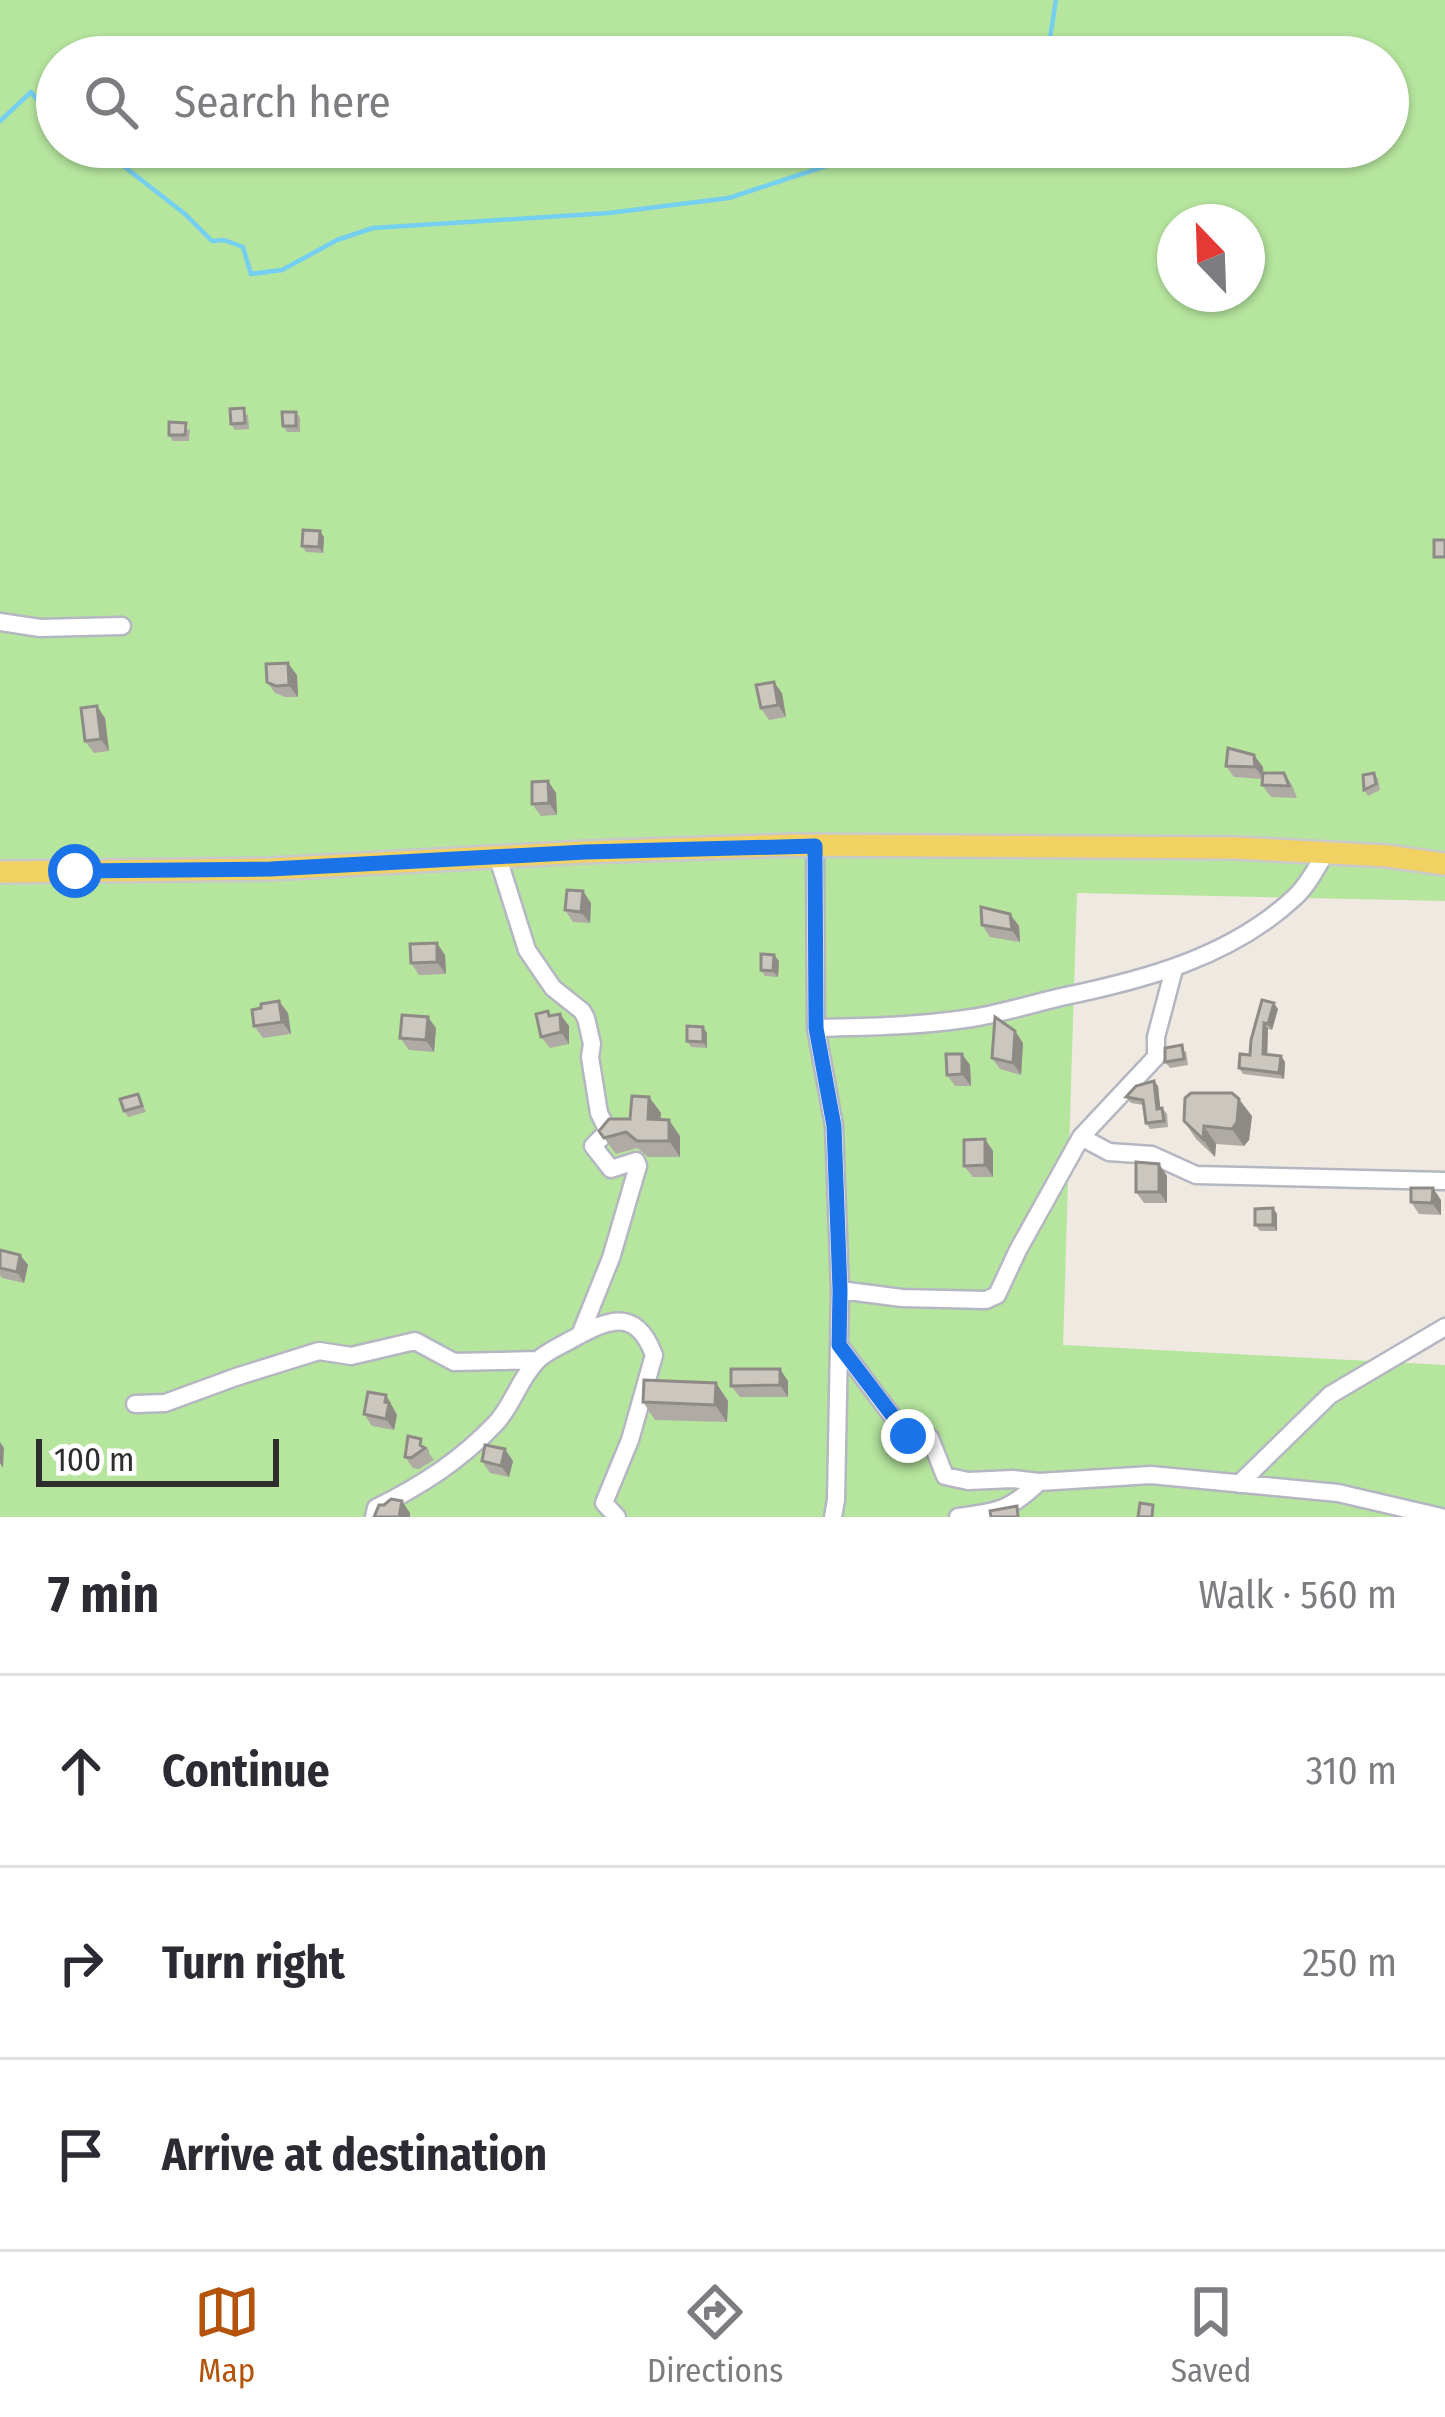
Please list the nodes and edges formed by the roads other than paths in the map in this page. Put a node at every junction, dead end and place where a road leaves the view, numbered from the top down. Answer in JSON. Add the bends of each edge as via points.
{"nodes":[{"id":1,"x":0,"y":622,"type":"edge"},
{"id":2,"x":122,"y":626,"type":"dead end"},
{"id":3,"x":815,"y":846,"type":"junction"},
{"id":4,"x":1326,"y":852,"type":"junction"},
{"id":5,"x":498,"y":858,"type":"junction"},
{"id":6,"x":1445,"y":864,"type":"edge"},
{"id":7,"x":0,"y":872,"type":"edge"},
{"id":8,"x":1174,"y":969,"type":"junction"},
{"id":9,"x":816,"y":1028,"type":"junction"},
{"id":10,"x":1082,"y":1137,"type":"junction"},
{"id":11,"x":1445,"y":1181,"type":"edge"},
{"id":12,"x":840,"y":1290,"type":"junction"},
{"id":13,"x":1445,"y":1327,"type":"edge"},
{"id":14,"x":580,"y":1335,"type":"junction"},
{"id":15,"x":839,"y":1345,"type":"junction"},
{"id":16,"x":537,"y":1360,"type":"junction"},
{"id":17,"x":135,"y":1404,"type":"dead end"},
{"id":18,"x":1039,"y":1481,"type":"junction"},
{"id":19,"x":1239,"y":1484,"type":"junction"},
{"id":20,"x":374,"y":1517,"type":"edge"},
{"id":21,"x":617,"y":1517,"type":"edge"},
{"id":22,"x":833,"y":1517,"type":"edge"},
{"id":23,"x":958,"y":1517,"type":"edge"},
{"id":24,"x":1441,"y":1517,"type":"edge"}],
"edges":[{"from":1,"to":2,"type":"street"},
{"from":3,"to":4,"type":"main road"},
{"from":3,"to":5,"type":"main road"},
{"from":3,"to":9,"type":"street"},
{"from":4,"to":6,"type":"main road"},
{"from":4,"to":8,"type":"street","via":[[1298,895],[1274,914]]},
{"from":5,"to":7,"type":"main road"},
{"from":5,"to":14,"type":"street","via":[[527,950],[586,1018],[608,1131],[593,1146],[611,1169],[638,1166]]},
{"from":8,"to":9,"type":"street","via":[[975,1017]]},
{"from":8,"to":10,"type":"street","via":[[1156,1058]]},
{"from":9,"to":12,"type":"street","via":[[834,1126]]},
{"from":10,"to":11,"type":"street","via":[[1196,1175]]},
{"from":10,"to":12,"type":"street","via":[[992,1299]]},
{"from":12,"to":15,"type":"street"},
{"from":13,"to":19,"type":"street","via":[[1330,1395]]},
{"from":14,"to":16,"type":"street"},
{"from":14,"to":21,"type":"street","via":[[631,1322],[654,1355],[604,1503]]},
{"from":15,"to":18,"type":"street","via":[[905,1433],[930,1438],[945,1476]]},
{"from":15,"to":22,"type":"street"},
{"from":16,"to":17,"type":"street","via":[[454,1362],[415,1341],[352,1356],[319,1351],[166,1403]]},
{"from":16,"to":20,"type":"street","via":[[496,1423]]},
{"from":18,"to":19,"type":"street","via":[[1151,1475]]},
{"from":18,"to":23,"type":"street","via":[[1010,1507]]},
{"from":19,"to":24,"type":"street","via":[[1338,1493]]}]}
